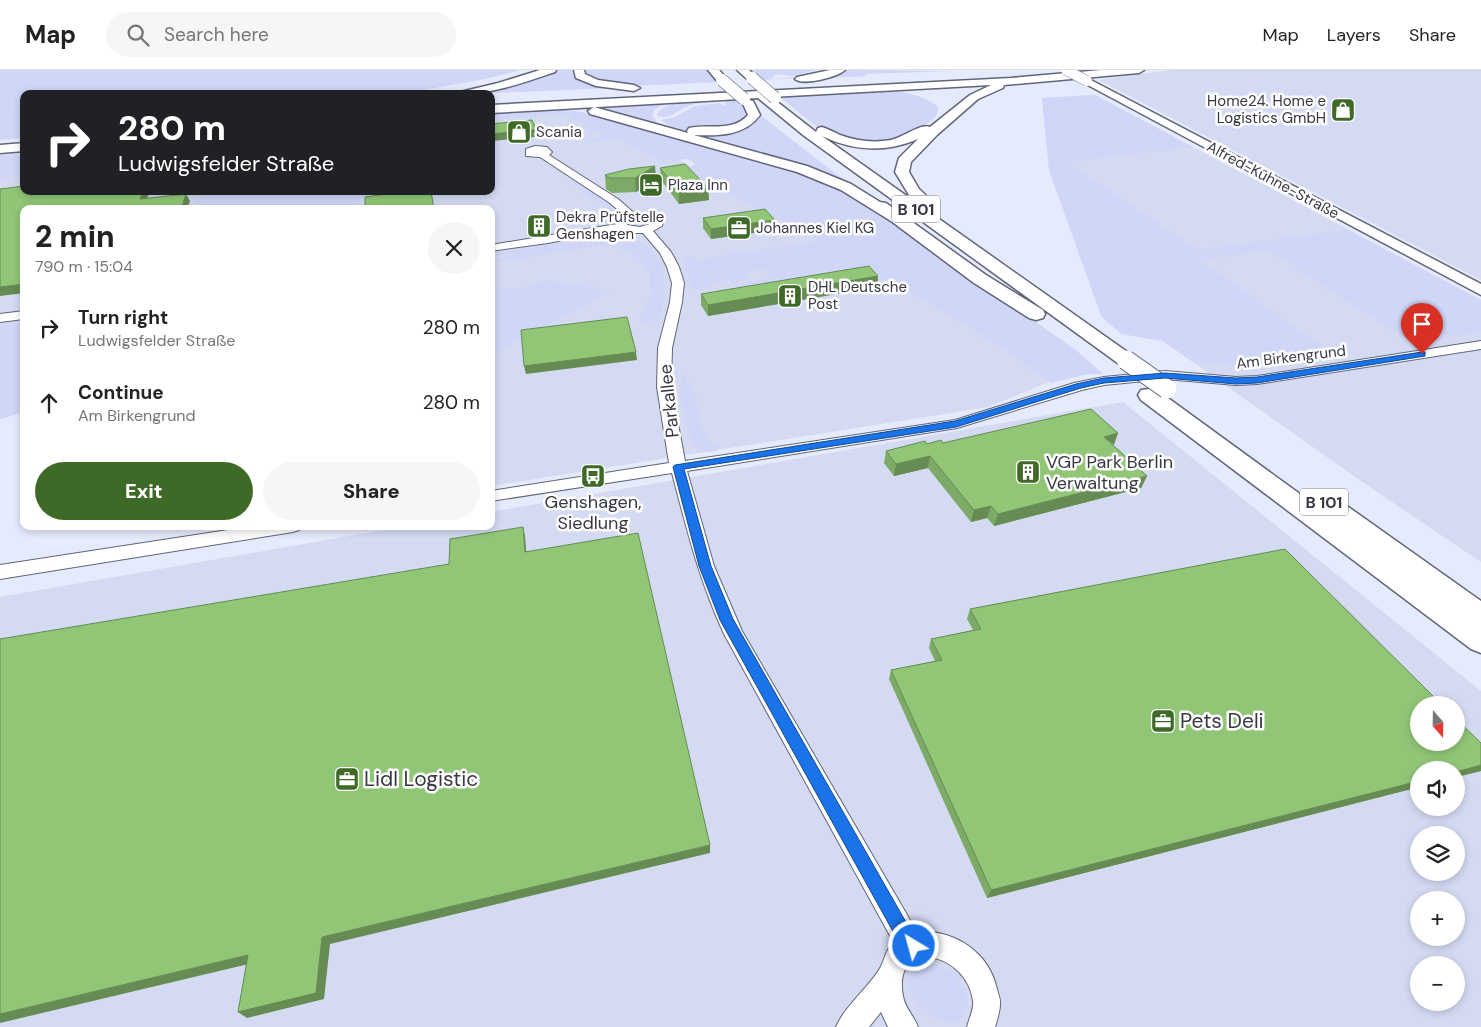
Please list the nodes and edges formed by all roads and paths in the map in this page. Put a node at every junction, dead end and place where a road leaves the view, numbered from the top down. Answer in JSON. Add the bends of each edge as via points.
{"nodes":[{"id":1,"x":551,"y":70,"type":"edge"},
{"id":2,"x":579,"y":70,"type":"edge"},
{"id":3,"x":713,"y":70,"type":"edge"},
{"id":4,"x":1103,"y":70,"type":"edge"},
{"id":5,"x":1139,"y":70,"type":"edge"},
{"id":6,"x":1057,"y":73,"type":"edge"},
{"id":7,"x":844,"y":74,"type":"edge"},
{"id":8,"x":742,"y":76,"type":"edge"},
{"id":9,"x":788,"y":80,"type":"dead end"},
{"id":10,"x":482,"y":90,"type":"edge"},
{"id":11,"x":585,"y":90,"type":"dead end"},
{"id":12,"x":854,"y":90,"type":"junction"},
{"id":13,"x":522,"y":93,"type":"dead end"},
{"id":14,"x":495,"y":96,"type":"edge"},
{"id":15,"x":495,"y":97,"type":"edge"},
{"id":16,"x":926,"y":97,"type":"dead end"},
{"id":17,"x":755,"y":101,"type":"junction"},
{"id":18,"x":495,"y":104,"type":"edge"},
{"id":19,"x":506,"y":108,"type":"junction"},
{"id":20,"x":942,"y":108,"type":"dead end"},
{"id":21,"x":495,"y":109,"type":"edge"},
{"id":22,"x":813,"y":126,"type":"junction"},
{"id":23,"x":792,"y":137,"type":"dead end"},
{"id":24,"x":20,"y":142,"type":"edge"},
{"id":25,"x":0,"y":144,"type":"edge"},
{"id":26,"x":20,"y":147,"type":"edge"},
{"id":27,"x":0,"y":149,"type":"edge"},
{"id":28,"x":543,"y":155,"type":"dead end"},
{"id":29,"x":824,"y":162,"type":"dead end"},
{"id":30,"x":824,"y":177,"type":"joint"},
{"id":31,"x":632,"y":216,"type":"junction"},
{"id":32,"x":894,"y":217,"type":"junction"},
{"id":33,"x":953,"y":225,"type":"junction"},
{"id":34,"x":622,"y":226,"type":"junction"},
{"id":35,"x":646,"y":230,"type":"junction"},
{"id":36,"x":495,"y":247,"type":"edge"},
{"id":37,"x":1481,"y":290,"type":"edge"},
{"id":38,"x":20,"y":316,"type":"edge"},
{"id":39,"x":0,"y":318,"type":"edge"},
{"id":40,"x":1062,"y":322,"type":"junction"},
{"id":41,"x":1481,"y":345,"type":"edge"},
{"id":42,"x":1113,"y":368,"type":"junction"},
{"id":43,"x":1158,"y":392,"type":"junction"},
{"id":44,"x":678,"y":467,"type":"junction"},
{"id":45,"x":495,"y":495,"type":"edge"},
{"id":46,"x":268,"y":530,"type":"edge"},
{"id":47,"x":0,"y":572,"type":"edge"},
{"id":48,"x":1481,"y":616,"type":"edge"},
{"id":49,"x":1481,"y":641,"type":"edge"},
{"id":50,"x":911,"y":947,"type":"junction"},
{"id":51,"x":889,"y":979,"type":"junction"},
{"id":52,"x":850,"y":1027,"type":"edge"},
{"id":53,"x":904,"y":1027,"type":"edge"},
{"id":54,"x":981,"y":1027,"type":"edge"}],
"edges":[{"from":1,"to":10,"type":"highway"},
{"from":2,"to":11,"type":"highway","via":[[580,76],[589,81],[639,87]]},
{"from":3,"to":8,"type":"highway","number":"B 101"},
{"from":4,"to":18,"type":"highway"},
{"from":5,"to":6,"type":"highway"},
{"from":6,"to":12,"type":"highway"},
{"from":6,"to":15,"type":"highway"},
{"from":6,"to":33,"type":"highway","via":[[979,93],[908,154],[903,168],[904,177],[914,192]]},
{"from":6,"to":37,"type":"main road","name":"Alfred-Kühne-Straße","bridge":true,"via":[[1087,81]]},
{"from":7,"to":9,"type":"highway"},
{"from":8,"to":17,"type":"highway","number":"B 101","bridge":true},
{"from":8,"to":17,"type":"highway","number":"B 101"},
{"from":12,"to":16,"type":"highway","via":[[890,90]]},
{"from":12,"to":17,"type":"highway"},
{"from":13,"to":14,"type":"highway"},
{"from":17,"to":17,"type":"highway","via":[[750,121],[708,131],[668,127],[658,121],[655,114],[661,107],[678,101]]},
{"from":17,"to":19,"type":"highway"},
{"from":17,"to":22,"type":"highway","number":"B 101"},
{"from":17,"to":23,"type":"highway","number":"B 101"},
{"from":17,"to":40,"type":"highway","number":"B 101"},
{"from":19,"to":21,"type":"highway"},
{"from":19,"to":30,"type":"highway","via":[[561,107],[604,113]]},
{"from":20,"to":22,"type":"highway","via":[[940,117],[902,142],[877,145],[850,143]]},
{"from":22,"to":33,"type":"highway","number":"B 101"},
{"from":24,"to":25,"type":"highway"},
{"from":26,"to":27,"type":"highway"},
{"from":28,"to":31,"type":"street"},
{"from":29,"to":32,"type":"highway","number":"B 101"},
{"from":30,"to":32,"type":"highway"},
{"from":31,"to":34,"type":"street","via":[[623,220]]},
{"from":31,"to":35,"type":"street","via":[[656,219],[658,224]]},
{"from":32,"to":40,"type":"highway","number":"B 101","via":[[980,279]]},
{"from":33,"to":40,"type":"highway","number":"B 101","via":[[1024,276]]},
{"from":34,"to":35,"type":"street","via":[[634,231]]},
{"from":34,"to":36,"type":"street"},
{"from":35,"to":44,"type":"street","name":"Parkallee","via":[[665,252],[678,283],[665,348],[664,377]]},
{"from":38,"to":39,"type":"street"},
{"from":40,"to":42,"type":"highway","number":"B 101"},
{"from":41,"to":42,"type":"street","name":"Am Birkengrund","via":[[1257,380],[1236,381]]},
{"from":42,"to":43,"type":"highway","number":"B 101"},
{"from":42,"to":44,"type":"street","name":"Am Birkengrund","via":[[1079,386],[956,424]]},
{"from":43,"to":48,"type":"highway","number":"B 101"},
{"from":43,"to":49,"type":"highway","number":"B 101"},
{"from":44,"to":45,"type":"street","name":"Am Birkengrund"},
{"from":44,"to":50,"type":"street","name":"Parkallee","via":[[705,566],[734,634]]},
{"from":46,"to":47,"type":"street"},
{"from":50,"to":51,"type":"street","via":[[896,960]]},
{"from":50,"to":54,"type":"street","via":[[923,943],[944,945],[960,953],[971,964],[981,981],[986,1000]]},
{"from":51,"to":52,"type":"street"},
{"from":51,"to":53,"type":"street","via":[[892,1006]]}]}
